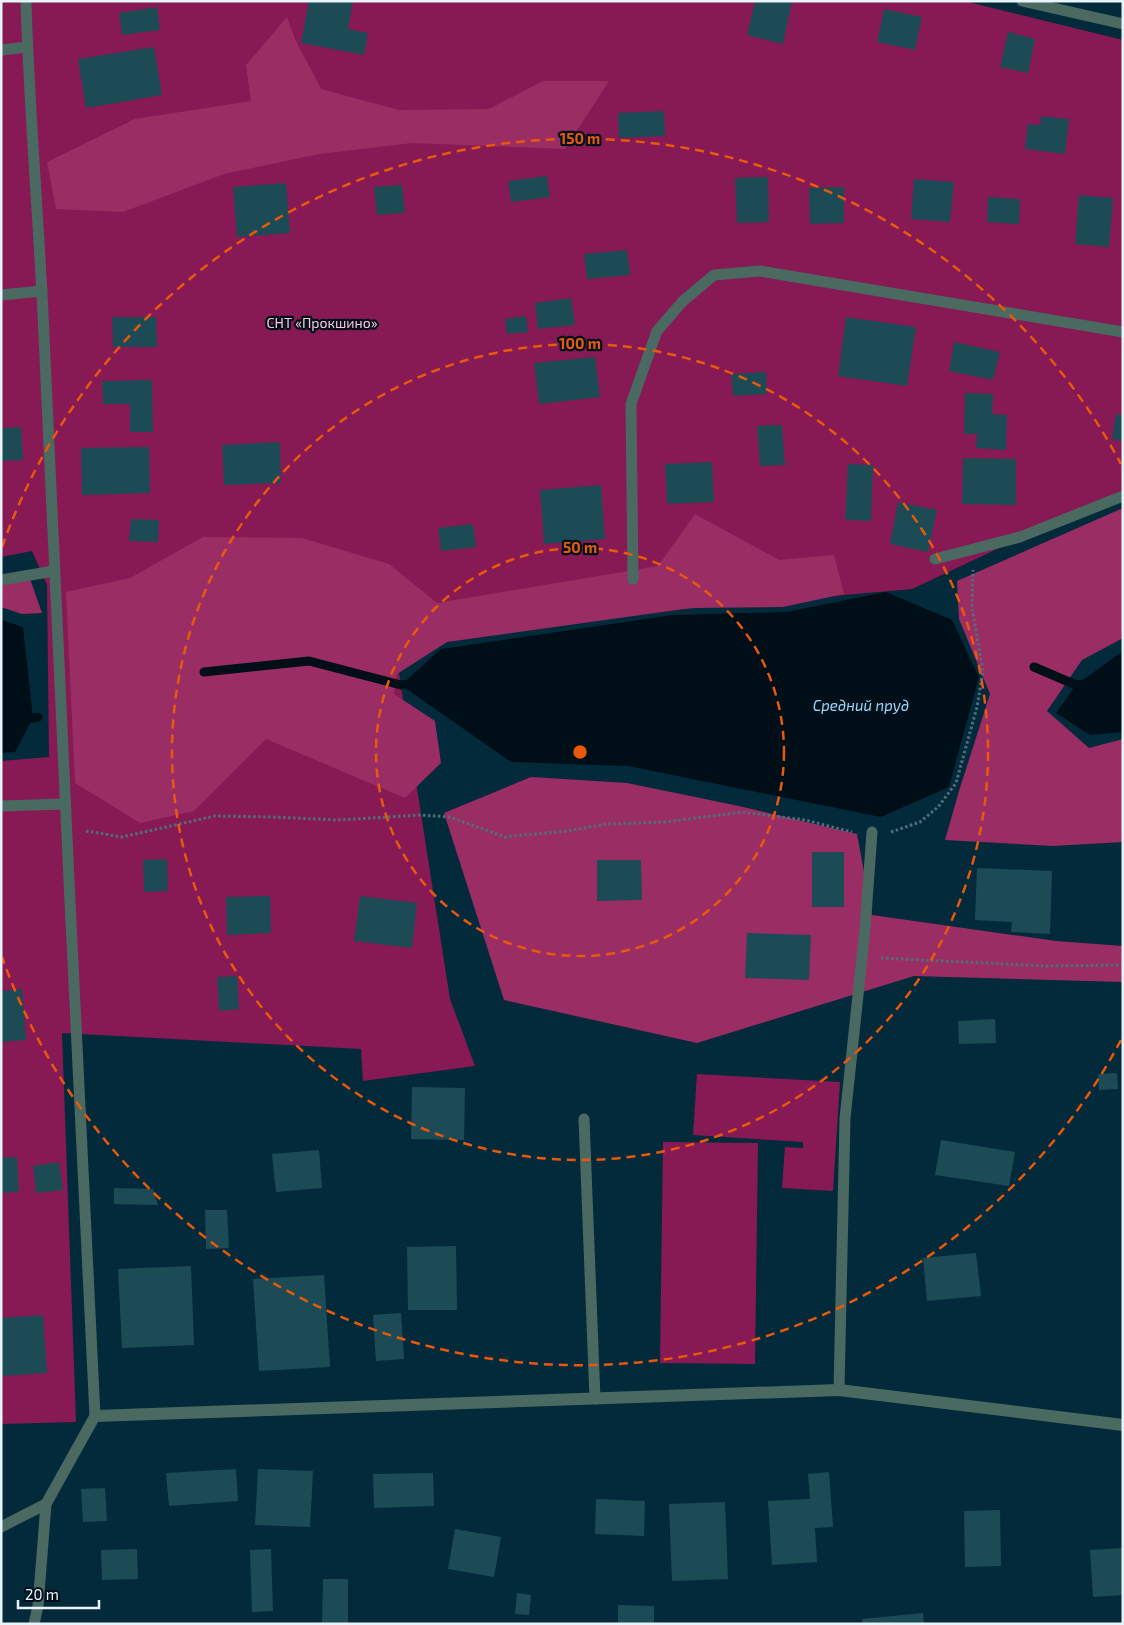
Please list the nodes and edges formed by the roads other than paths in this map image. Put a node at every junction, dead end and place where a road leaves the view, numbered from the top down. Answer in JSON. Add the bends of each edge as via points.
{"nodes":[{"id":1,"x":26,"y":1,"type":"edge"},
{"id":2,"x":1022,"y":1,"type":"edge"},
{"id":3,"x":1123,"y":24,"type":"edge"},
{"id":4,"x":27,"y":47,"type":"junction"},
{"id":5,"x":1,"y":50,"type":"edge"},
{"id":6,"x":42,"y":290,"type":"junction"},
{"id":7,"x":1,"y":295,"type":"edge"},
{"id":8,"x":1123,"y":332,"type":"edge"},
{"id":9,"x":1123,"y":496,"type":"edge"},
{"id":10,"x":934,"y":559,"type":"dead end"},
{"id":11,"x":54,"y":572,"type":"junction"},
{"id":12,"x":634,"y":579,"type":"dead end"},
{"id":13,"x":1,"y":580,"type":"edge"},
{"id":14,"x":64,"y":804,"type":"junction"},
{"id":15,"x":1,"y":806,"type":"edge"},
{"id":16,"x":872,"y":835,"type":"road end"},
{"id":17,"x":584,"y":1119,"type":"dead end"},
{"id":18,"x":839,"y":1390,"type":"junction"},
{"id":19,"x":596,"y":1399,"type":"junction"},
{"id":20,"x":95,"y":1416,"type":"junction"},
{"id":21,"x":1123,"y":1425,"type":"edge"},
{"id":22,"x":46,"y":1504,"type":"junction"},
{"id":23,"x":1,"y":1527,"type":"edge"},
{"id":24,"x":34,"y":1624,"type":"edge"}],
"edges":[{"from":1,"to":4,"type":"lane"},
{"from":2,"to":3,"type":"lane"},
{"from":4,"to":5,"type":"lane"},
{"from":4,"to":6,"type":"lane"},
{"from":6,"to":7,"type":"lane"},
{"from":6,"to":11,"type":"lane"},
{"from":8,"to":12,"type":"lane","via":[[760,271],[714,275],[683,301],[657,331],[631,404]]},
{"from":9,"to":10,"type":"lane","via":[[1020,537]]},
{"from":11,"to":13,"type":"lane"},
{"from":11,"to":14,"type":"lane"},
{"from":14,"to":15,"type":"lane"},
{"from":14,"to":20,"type":"lane"},
{"from":16,"to":18,"type":"lane","via":[[845,1118]]},
{"from":17,"to":19,"type":"lane"},
{"from":18,"to":19,"type":"street"},
{"from":18,"to":21,"type":"street"},
{"from":19,"to":20,"type":"street"},
{"from":20,"to":22,"type":"lane"},
{"from":22,"to":23,"type":"lane"},
{"from":22,"to":24,"type":"lane"}]}
